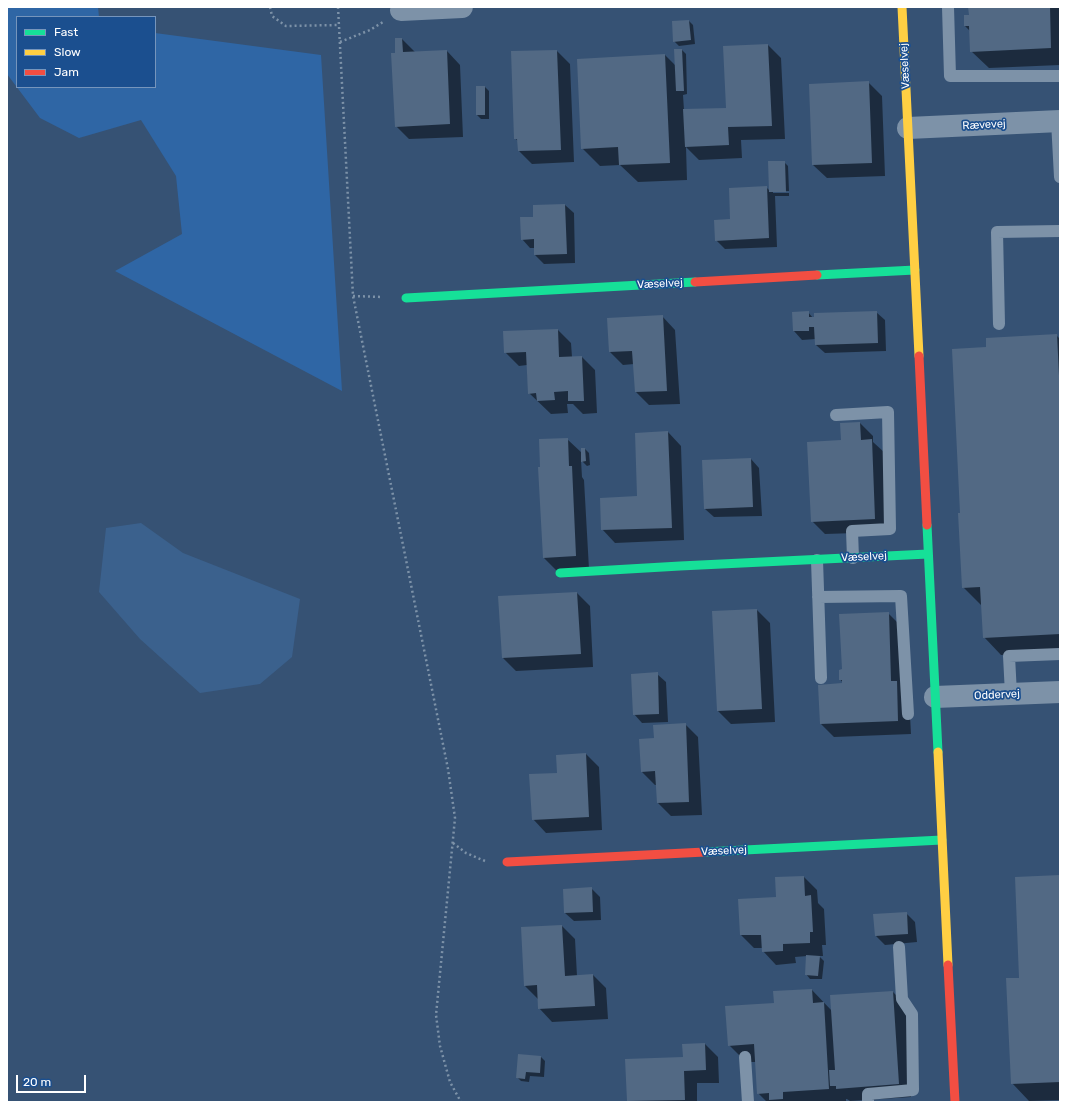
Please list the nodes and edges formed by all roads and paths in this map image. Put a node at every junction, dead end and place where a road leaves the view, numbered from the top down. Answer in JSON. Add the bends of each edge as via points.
{"nodes":[{"id":1,"x":270,"y":7,"type":"edge"},
{"id":2,"x":338,"y":7,"type":"edge"},
{"id":3,"x":462,"y":7,"type":"edge"},
{"id":4,"x":902,"y":7,"type":"edge"},
{"id":5,"x":948,"y":7,"type":"edge"},
{"id":6,"x":401,"y":10,"type":"joint"},
{"id":7,"x":339,"y":25,"type":"junction"},
{"id":8,"x":340,"y":42,"type":"junction"},
{"id":9,"x":1060,"y":76,"type":"edge"},
{"id":10,"x":1058,"y":121,"type":"edge"},
{"id":11,"x":908,"y":128,"type":"junction"},
{"id":12,"x":1060,"y":177,"type":"edge"},
{"id":13,"x":1060,"y":231,"type":"edge"},
{"id":14,"x":914,"y":270,"type":"junction"},
{"id":15,"x":353,"y":296,"type":"junction"},
{"id":16,"x":406,"y":298,"type":"joint"},
{"id":17,"x":999,"y":324,"type":"dead end"},
{"id":18,"x":836,"y":415,"type":"dead end"},
{"id":19,"x":928,"y":554,"type":"junction"},
{"id":20,"x":853,"y":558,"type":"junction"},
{"id":21,"x":817,"y":560,"type":"junction"},
{"id":22,"x":560,"y":573,"type":"dead end"},
{"id":23,"x":818,"y":598,"type":"junction"},
{"id":24,"x":1060,"y":654,"type":"edge"},
{"id":25,"x":821,"y":678,"type":"dead end"},
{"id":26,"x":1060,"y":692,"type":"edge"},
{"id":27,"x":1011,"y":694,"type":"junction"},
{"id":28,"x":935,"y":698,"type":"junction"},
{"id":29,"x":1060,"y":698,"type":"edge"},
{"id":30,"x":908,"y":714,"type":"dead end"},
{"id":31,"x":942,"y":840,"type":"junction"},
{"id":32,"x":452,"y":843,"type":"junction"},
{"id":33,"x":507,"y":862,"type":"joint"},
{"id":34,"x":899,"y":947,"type":"dead end"},
{"id":35,"x":745,"y":1057,"type":"dead end"},
{"id":36,"x":461,"y":1102,"type":"edge"},
{"id":37,"x":748,"y":1102,"type":"edge"},
{"id":38,"x":868,"y":1102,"type":"edge"},
{"id":39,"x":955,"y":1102,"type":"edge"}],
"edges":[{"from":1,"to":7,"type":"path","via":[[272,16],[286,26]]},
{"from":2,"to":7,"type":"path"},
{"from":3,"to":6,"type":"street"},
{"from":4,"to":11,"type":"street","name":"Væselvej"},
{"from":5,"to":9,"type":"lane","via":[[950,76]]},
{"from":6,"to":8,"type":"path","via":[[370,30]]},
{"from":7,"to":8,"type":"path"},
{"from":8,"to":15,"type":"path"},
{"from":10,"to":11,"type":"street","name":"Rævevej"},
{"from":10,"to":12,"type":"lane"},
{"from":11,"to":14,"type":"street","name":"Væselvej"},
{"from":13,"to":17,"type":"lane","via":[[997,232]]},
{"from":14,"to":16,"type":"street","name":"Væselvej"},
{"from":14,"to":19,"type":"street","name":"Væselvej"},
{"from":15,"to":16,"type":"path"},
{"from":15,"to":32,"type":"path","via":[[448,769],[455,818]]},
{"from":18,"to":20,"type":"lane","via":[[888,412],[890,529],[852,531]]},
{"from":19,"to":20,"type":"street","name":"Væselvej"},
{"from":19,"to":28,"type":"street","name":"Væselvej"},
{"from":20,"to":21,"type":"street","name":"Væselvej"},
{"from":21,"to":22,"type":"street","name":"Væselvej"},
{"from":21,"to":23,"type":"lane"},
{"from":23,"to":25,"type":"lane"},
{"from":23,"to":30,"type":"lane","via":[[901,596]]},
{"from":24,"to":27,"type":"lane","via":[[1009,656]]},
{"from":26,"to":27,"type":"street","name":"Oddervej"},
{"from":26,"to":29,"type":"lane"},
{"from":27,"to":28,"type":"street","name":"Oddervej"},
{"from":28,"to":31,"type":"street","name":"Væselvej"},
{"from":31,"to":33,"type":"street","name":"Væselvej"},
{"from":31,"to":39,"type":"street","name":"Væselvej"},
{"from":32,"to":33,"type":"path","via":[[483,861]]},
{"from":32,"to":36,"type":"path","via":[[436,1015],[440,1046],[450,1082]]},
{"from":34,"to":38,"type":"lane","via":[[902,999],[912,1014],[913,1090],[868,1094]]},
{"from":35,"to":37,"type":"lane"}]}
